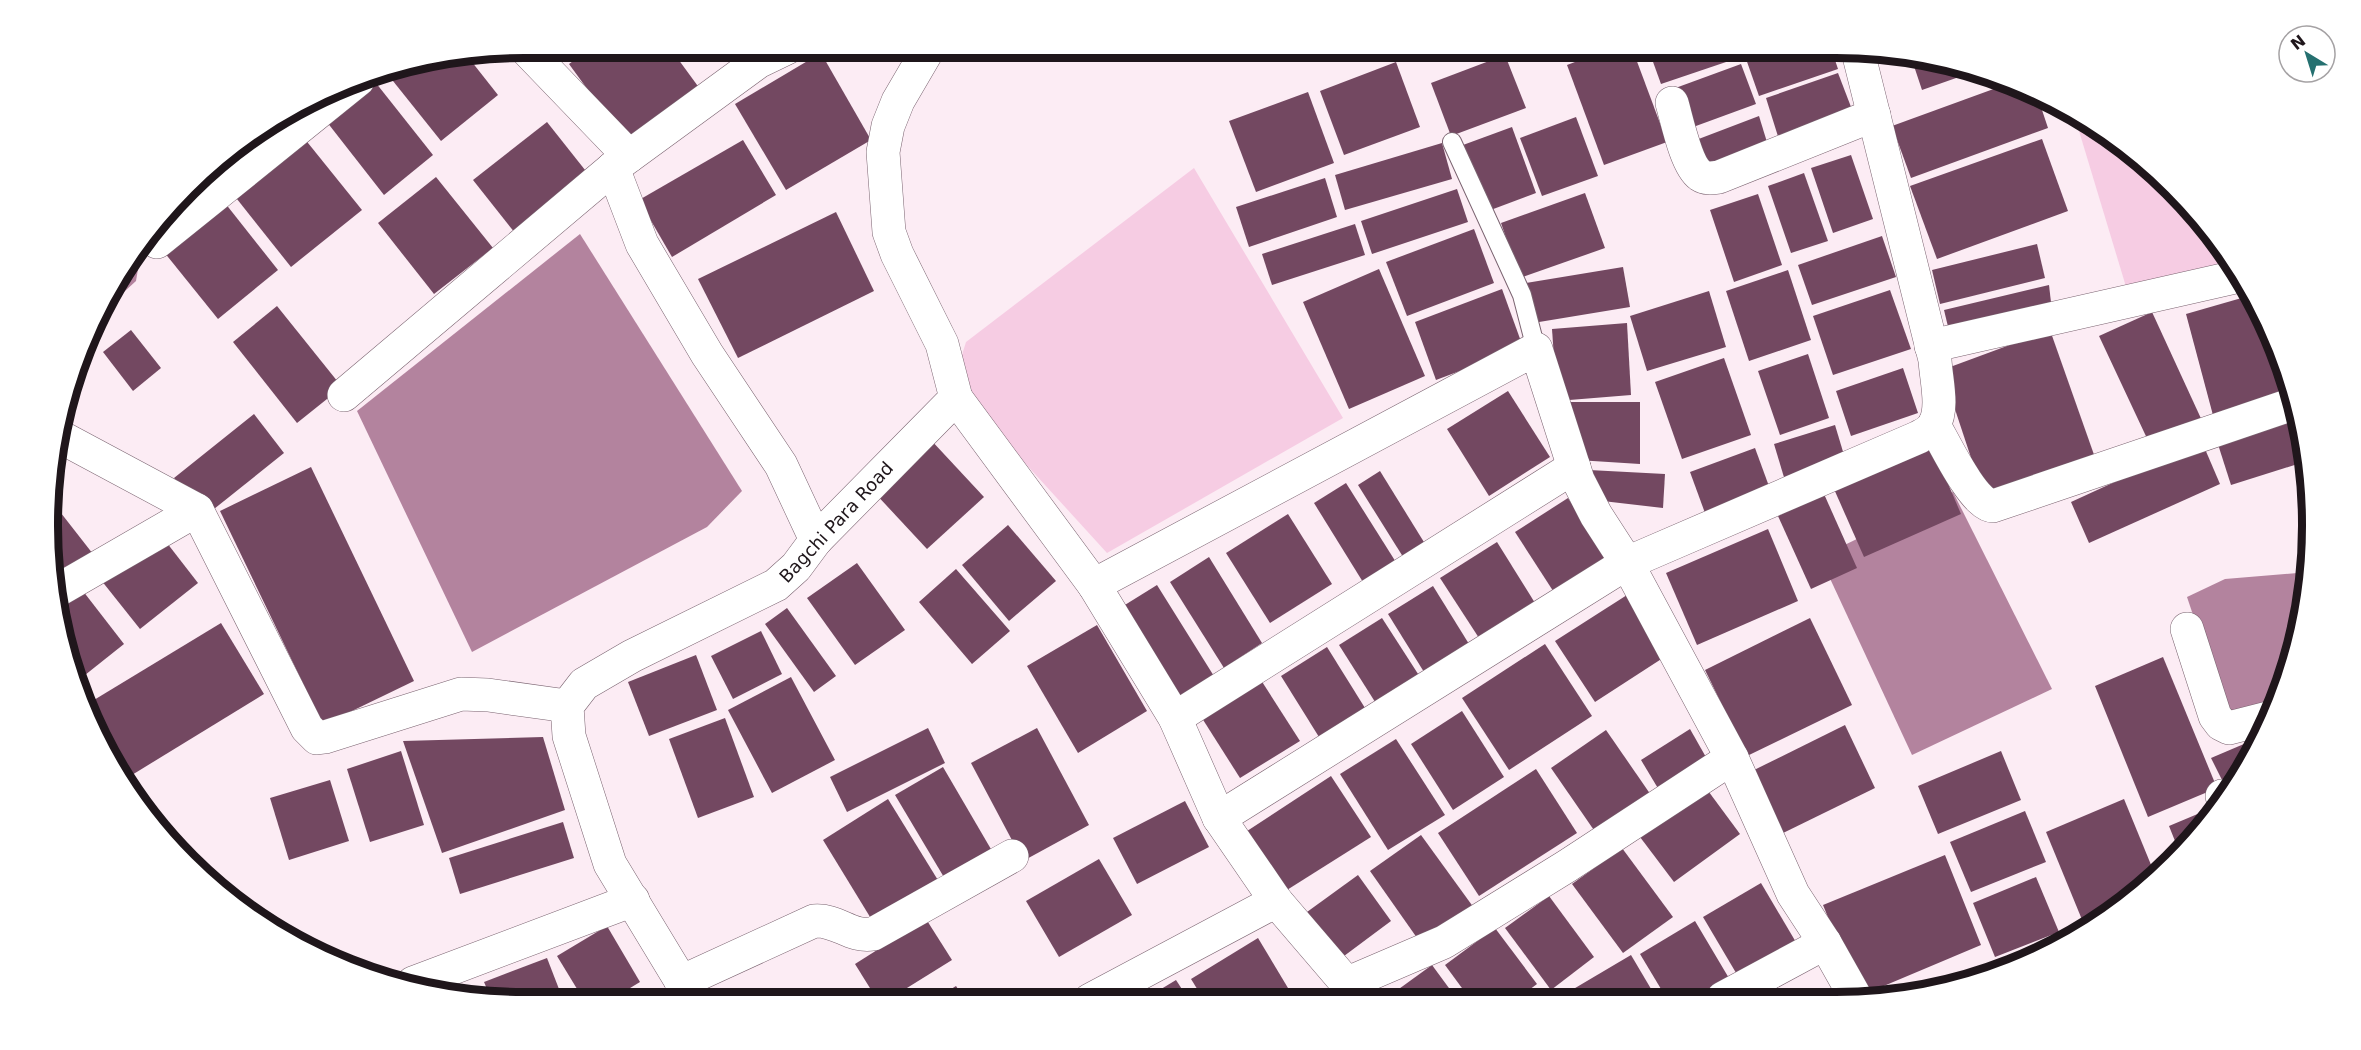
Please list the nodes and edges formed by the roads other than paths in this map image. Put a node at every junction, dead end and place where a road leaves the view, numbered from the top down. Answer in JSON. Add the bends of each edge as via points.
{"nodes":[{"id":1,"x":533,"y":58,"type":"edge"},
{"id":2,"x":767,"y":58,"type":"edge"},
{"id":3,"x":923,"y":58,"type":"edge"},
{"id":4,"x":1860,"y":59,"type":"edge"},
{"id":5,"x":333,"y":100,"type":"edge"},
{"id":6,"x":1672,"y":102,"type":"dead end"},
{"id":7,"x":1874,"y":115,"type":"junction"},
{"id":8,"x":1452,"y":142,"type":"dead end"},
{"id":9,"x":621,"y":162,"type":"junction"},
{"id":10,"x":157,"y":242,"type":"dead end"},
{"id":11,"x":2231,"y":278,"type":"edge"},
{"id":12,"x":1931,"y":346,"type":"junction"},
{"id":13,"x":1536,"y":349,"type":"junction"},
{"id":14,"x":344,"y":395,"type":"dead end"},
{"id":15,"x":956,"y":398,"type":"junction"},
{"id":16,"x":2287,"y":406,"type":"edge"},
{"id":17,"x":1934,"y":425,"type":"junction"},
{"id":18,"x":66,"y":440,"type":"edge"},
{"id":19,"x":1574,"y":467,"type":"junction"},
{"id":20,"x":197,"y":510,"type":"junction"},
{"id":21,"x":816,"y":540,"type":"junction"},
{"id":22,"x":1627,"y":563,"type":"junction"},
{"id":23,"x":1094,"y":585,"type":"junction"},
{"id":24,"x":62,"y":588,"type":"edge"},
{"id":25,"x":2187,"y":629,"type":"dead end"},
{"id":26,"x":567,"y":706,"type":"junction"},
{"id":27,"x":1174,"y":718,"type":"junction"},
{"id":28,"x":2259,"y":720,"type":"edge"},
{"id":29,"x":1732,"y":758,"type":"junction"},
{"id":30,"x":1220,"y":818,"type":"junction"},
{"id":31,"x":1012,"y":856,"type":"dead end"},
{"id":32,"x":633,"y":900,"type":"junction"},
{"id":33,"x":1276,"y":901,"type":"junction"},
{"id":34,"x":1825,"y":943,"type":"junction"},
{"id":35,"x":423,"y":980,"type":"edge"},
{"id":36,"x":1852,"y":991,"type":"edge"},
{"id":37,"x":687,"y":992,"type":"edge"},
{"id":38,"x":1105,"y":992,"type":"edge"},
{"id":39,"x":1353,"y":992,"type":"edge"},
{"id":40,"x":1735,"y":992,"type":"edge"}],
"edges":[{"from":1,"to":9,"type":"street"},
{"from":2,"to":9,"type":"street"},
{"from":3,"to":15,"type":"street","via":[[888,126],[883,152],[889,232],[942,344]]},
{"from":4,"to":7,"type":"street"},
{"from":5,"to":10,"type":"street"},
{"from":6,"to":7,"type":"street","via":[[1690,161],[1696,171],[1709,178]]},
{"from":7,"to":12,"type":"street"},
{"from":8,"to":13,"type":"lane","via":[[1522,295]]},
{"from":9,"to":14,"type":"street"},
{"from":9,"to":21,"type":"street","via":[[642,244],[780,465]]},
{"from":11,"to":12,"type":"street"},
{"from":12,"to":17,"type":"street","via":[[1938,408]]},
{"from":13,"to":19,"type":"street"},
{"from":13,"to":23,"type":"street"},
{"from":15,"to":21,"type":"street","name":"Bagchi Para Road"},
{"from":15,"to":23,"type":"street"},
{"from":16,"to":17,"type":"street","via":[[1993,506],[1983,503],[1969,485]]},
{"from":17,"to":22,"type":"street","via":[[1919,437]]},
{"from":18,"to":20,"type":"street"},
{"from":19,"to":22,"type":"street","via":[[1596,515]]},
{"from":19,"to":27,"type":"street"},
{"from":20,"to":24,"type":"street"},
{"from":20,"to":26,"type":"street","via":[[307,728],[317,738],[461,694]]},
{"from":21,"to":26,"type":"street","name":"Bagchi Para Road","via":[[776,585],[622,662],[585,684]]},
{"from":22,"to":29,"type":"street"},
{"from":22,"to":30,"type":"street"},
{"from":23,"to":27,"type":"street"},
{"from":25,"to":28,"type":"street","via":[[2221,724],[2229,728]]},
{"from":26,"to":32,"type":"street","via":[[569,736],[610,864]]},
{"from":27,"to":30,"type":"street"},
{"from":29,"to":34,"type":"street","via":[[1793,894]]},
{"from":29,"to":39,"type":"street","via":[[1444,942]]},
{"from":30,"to":33,"type":"street"},
{"from":31,"to":37,"type":"street","via":[[873,934],[862,936],[831,921],[814,921]]},
{"from":32,"to":35,"type":"street"},
{"from":32,"to":37,"type":"street"},
{"from":33,"to":38,"type":"street"},
{"from":33,"to":39,"type":"street"},
{"from":34,"to":36,"type":"street"},
{"from":34,"to":40,"type":"street"}]}
